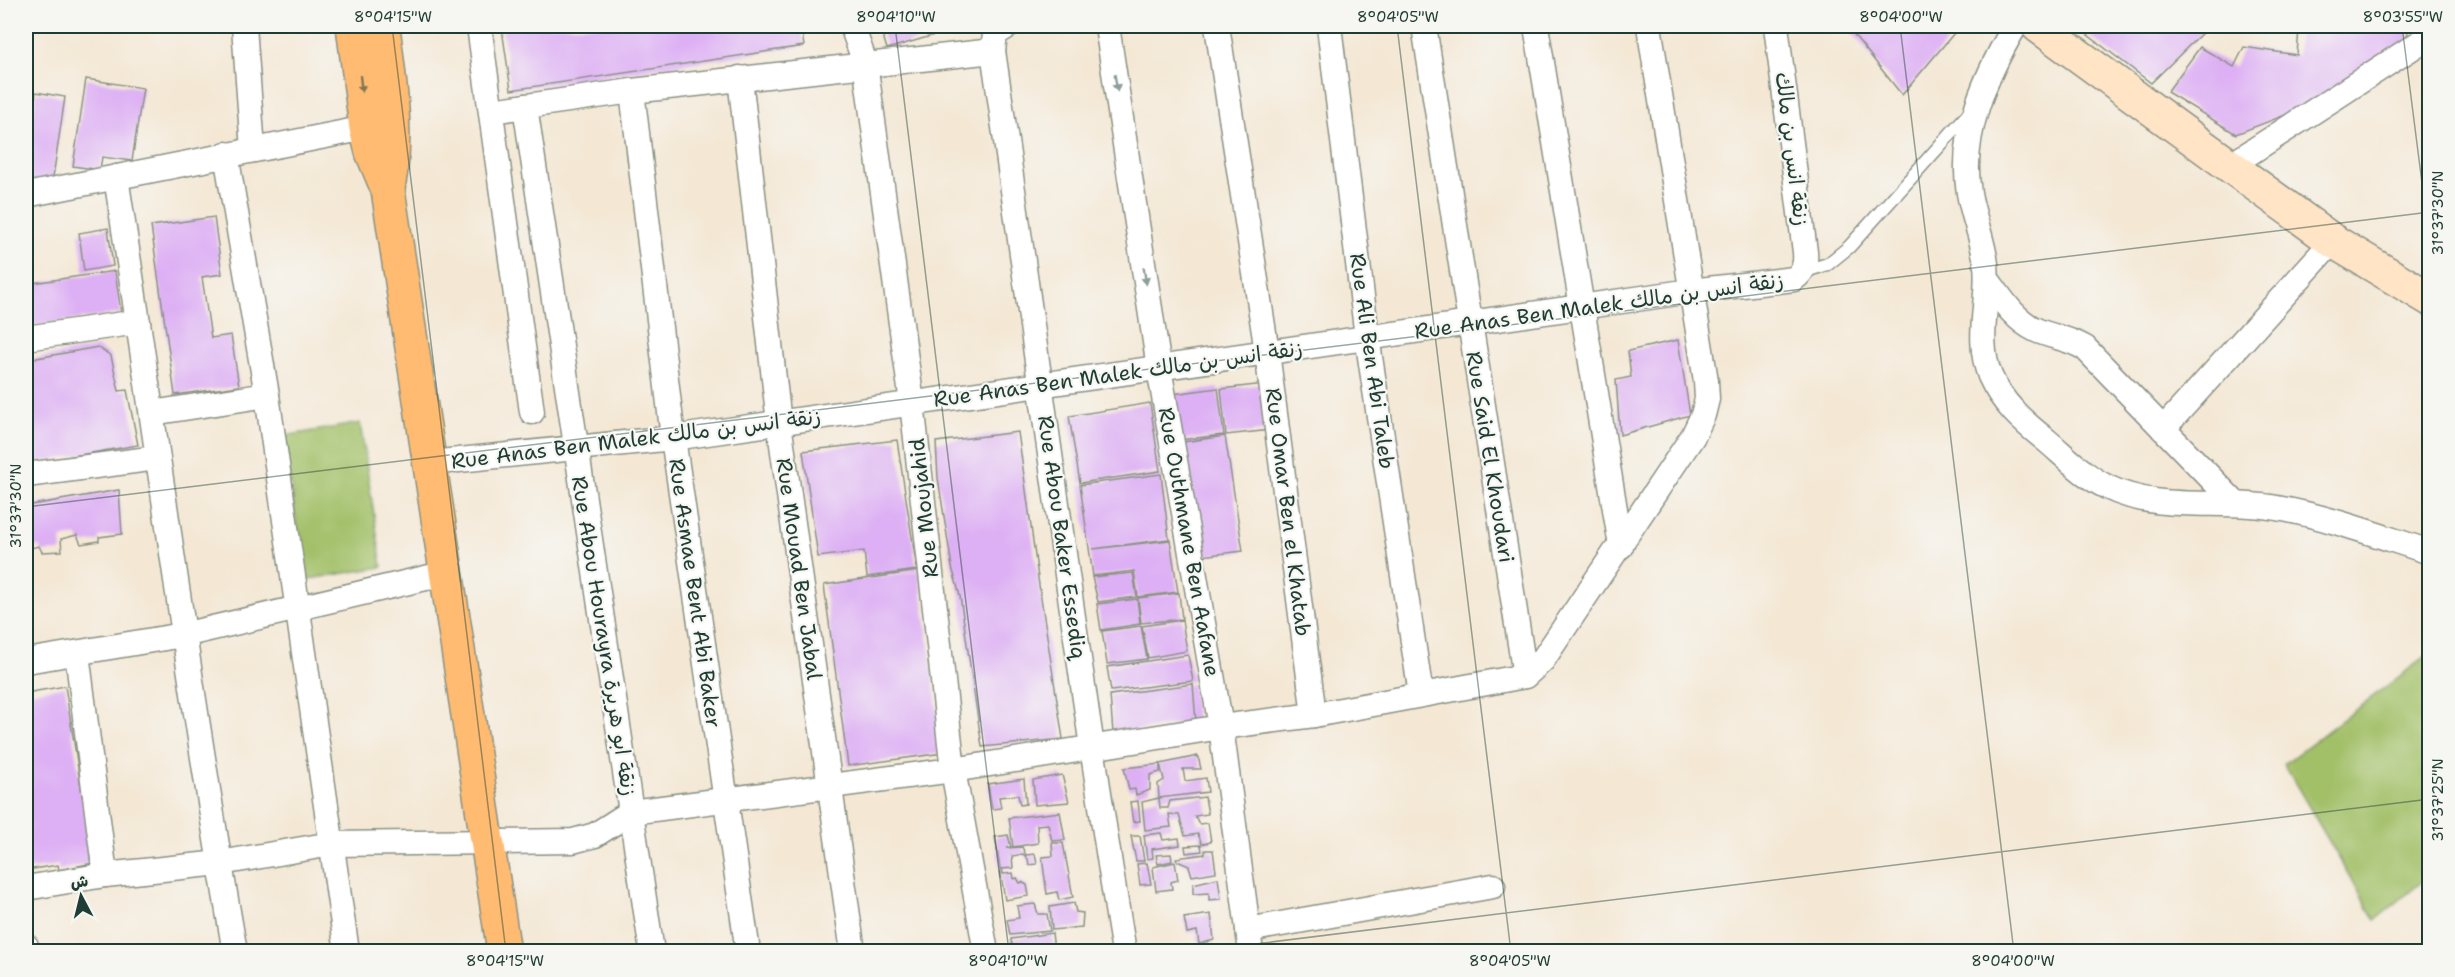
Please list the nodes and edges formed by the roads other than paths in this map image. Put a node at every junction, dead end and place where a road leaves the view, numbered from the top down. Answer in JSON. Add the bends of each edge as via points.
{"nodes":[{"id":1,"x":244,"y":26,"type":"edge"},
{"id":2,"x":360,"y":26,"type":"edge"},
{"id":3,"x":479,"y":26,"type":"edge"},
{"id":4,"x":852,"y":26,"type":"edge"},
{"id":5,"x":1008,"y":26,"type":"edge"},
{"id":6,"x":1107,"y":26,"type":"edge"},
{"id":7,"x":1217,"y":26,"type":"edge"},
{"id":8,"x":1329,"y":26,"type":"edge"},
{"id":9,"x":1424,"y":26,"type":"edge"},
{"id":10,"x":1536,"y":26,"type":"edge"},
{"id":11,"x":1649,"y":26,"type":"edge"},
{"id":12,"x":1776,"y":26,"type":"edge"},
{"id":13,"x":2015,"y":26,"type":"edge"},
{"id":14,"x":2038,"y":26,"type":"edge"},
{"id":15,"x":2430,"y":36,"type":"edge"},
{"id":16,"x":993,"y":51,"type":"junction"},
{"id":17,"x":865,"y":63,"type":"junction"},
{"id":18,"x":741,"y":78,"type":"junction"},
{"id":19,"x":632,"y":91,"type":"junction"},
{"id":20,"x":1978,"y":103,"type":"junction"},
{"id":21,"x":525,"y":106,"type":"junction"},
{"id":22,"x":492,"y":111,"type":"junction"},
{"id":23,"x":366,"y":128,"type":"junction"},
{"id":24,"x":253,"y":150,"type":"junction"},
{"id":25,"x":226,"y":154,"type":"junction"},
{"id":26,"x":2231,"y":165,"type":"junction"},
{"id":27,"x":116,"y":177,"type":"junction"},
{"id":28,"x":388,"y":190,"type":"junction"},
{"id":29,"x":26,"y":195,"type":"edge"},
{"id":30,"x":2333,"y":241,"type":"junction"},
{"id":31,"x":1802,"y":272,"type":"junction"},
{"id":32,"x":1987,"y":279,"type":"junction"},
{"id":33,"x":1691,"y":291,"type":"junction"},
{"id":34,"x":2429,"y":298,"type":"edge"},
{"id":35,"x":1581,"y":307,"type":"junction"},
{"id":36,"x":138,"y":322,"type":"junction"},
{"id":37,"x":1469,"y":323,"type":"junction"},
{"id":38,"x":26,"y":338,"type":"edge"},
{"id":39,"x":1367,"y":338,"type":"junction"},
{"id":40,"x":1267,"y":352,"type":"junction"},
{"id":41,"x":1159,"y":368,"type":"junction"},
{"id":42,"x":1042,"y":385,"type":"junction"},
{"id":43,"x":267,"y":395,"type":"junction"},
{"id":44,"x":912,"y":404,"type":"junction"},
{"id":45,"x":532,"y":412,"type":"dead end"},
{"id":46,"x":152,"y":413,"type":"junction"},
{"id":47,"x":779,"y":423,"type":"junction"},
{"id":48,"x":2163,"y":429,"type":"junction"},
{"id":49,"x":673,"y":438,"type":"junction"},
{"id":50,"x":576,"y":448,"type":"junction"},
{"id":51,"x":157,"y":458,"type":"junction"},
{"id":52,"x":430,"y":463,"type":"junction"},
{"id":53,"x":26,"y":475,"type":"edge"},
{"id":54,"x":2235,"y":503,"type":"junction"},
{"id":55,"x":1621,"y":546,"type":"junction"},
{"id":56,"x":2430,"y":552,"type":"edge"},
{"id":57,"x":447,"y":573,"type":"junction"},
{"id":58,"x":298,"y":608,"type":"junction"},
{"id":59,"x":183,"y":635,"type":"junction"},
{"id":60,"x":77,"y":653,"type":"junction"},
{"id":61,"x":26,"y":661,"type":"edge"},
{"id":62,"x":1525,"y":676,"type":"junction"},
{"id":63,"x":1421,"y":695,"type":"junction"},
{"id":64,"x":1314,"y":715,"type":"junction"},
{"id":65,"x":1221,"y":727,"type":"junction"},
{"id":66,"x":1091,"y":748,"type":"junction"},
{"id":67,"x":952,"y":770,"type":"junction"},
{"id":68,"x":828,"y":786,"type":"junction"},
{"id":69,"x":725,"y":798,"type":"junction"},
{"id":70,"x":631,"y":812,"type":"junction"},
{"id":71,"x":488,"y":842,"type":"junction"},
{"id":72,"x":332,"y":844,"type":"junction"},
{"id":73,"x":220,"y":863,"type":"junction"},
{"id":74,"x":105,"y":875,"type":"junction"},
{"id":75,"x":1493,"y":886,"type":"dead end"},
{"id":76,"x":26,"y":888,"type":"edge"},
{"id":77,"x":1250,"y":941,"type":"edge"},
{"id":78,"x":26,"y":946,"type":"edge"},
{"id":79,"x":26,"y":951,"type":"edge"},
{"id":80,"x":235,"y":951,"type":"edge"},
{"id":81,"x":347,"y":951,"type":"edge"},
{"id":82,"x":504,"y":951,"type":"edge"},
{"id":83,"x":652,"y":951,"type":"edge"},
{"id":84,"x":748,"y":951,"type":"edge"},
{"id":85,"x":853,"y":951,"type":"edge"},
{"id":86,"x":986,"y":951,"type":"edge"},
{"id":87,"x":1124,"y":951,"type":"edge"}],
"edges":[{"from":1,"to":24,"type":"street"},
{"from":2,"to":23,"type":"main road","one_way":true},
{"from":2,"to":28,"type":"main road","via":[[394,135]]},
{"from":3,"to":22,"type":"street"},
{"from":4,"to":17,"type":"street","name":"Rue Moujahid"},
{"from":5,"to":16,"type":"street","via":[[995,34]]},
{"from":6,"to":41,"type":"street","name":"Rue Outhmane Ben Aafane","one_way":true},
{"from":7,"to":40,"type":"street","name":"Rue Omar Ben el Khatab"},
{"from":8,"to":39,"type":"street","name":"Rue Ali Ben Abi Taleb"},
{"from":9,"to":37,"type":"street","name":"Rue Said El Khoudari"},
{"from":10,"to":35,"type":"street"},
{"from":11,"to":33,"type":"street"},
{"from":12,"to":31,"type":"street","name":"زنقة انس بن مالك","via":[[1805,252]]},
{"from":13,"to":20,"type":"street"},
{"from":14,"to":26,"type":"street"},
{"from":15,"to":26,"type":"street"},
{"from":16,"to":17,"type":"street"},
{"from":16,"to":42,"type":"street","name":"Rue Abou Baker Essediq"},
{"from":17,"to":18,"type":"street"},
{"from":17,"to":44,"type":"street","name":"Rue Moujahid"},
{"from":18,"to":19,"type":"street"},
{"from":18,"to":47,"type":"street","name":"Rue Mouad Ben Jabal"},
{"from":19,"to":21,"type":"street"},
{"from":19,"to":49,"type":"street","name":"Rue Asmae Bent Abi Baker"},
{"from":20,"to":31,"type":"lane","via":[[1849,247],[1828,264]]},
{"from":20,"to":32,"type":"street","via":[[1967,172]]},
{"from":21,"to":22,"type":"street"},
{"from":21,"to":50,"type":"street","name":"Rue Abou Hourayra زنقة ابو هريرة"},
{"from":22,"to":45,"type":"street"},
{"from":23,"to":24,"type":"street"},
{"from":23,"to":28,"type":"main road"},
{"from":24,"to":25,"type":"street"},
{"from":25,"to":27,"type":"street"},
{"from":25,"to":43,"type":"street"},
{"from":26,"to":30,"type":"street"},
{"from":27,"to":29,"type":"street"},
{"from":27,"to":36,"type":"street"},
{"from":28,"to":52,"type":"main road"},
{"from":30,"to":34,"type":"street"},
{"from":30,"to":48,"type":"street"},
{"from":31,"to":33,"type":"street","name":"Rue Anas Ben Malek زنقة انس بن مالك","via":[[1794,279]]},
{"from":32,"to":48,"type":"street","via":[[2025,324],[2085,348]]},
{"from":32,"to":54,"type":"street","via":[[1982,324],[1985,359],[1998,392],[2021,420],[2093,479],[2120,493],[2160,501]]},
{"from":33,"to":35,"type":"street","name":"Rue Anas Ben Malek زنقة انس بن مالك"},
{"from":33,"to":55,"type":"street","via":[[1706,381],[1703,415]]},
{"from":35,"to":37,"type":"street","name":"Rue Anas Ben Malek زنقة انس بن مالك"},
{"from":35,"to":55,"type":"street"},
{"from":36,"to":38,"type":"street"},
{"from":36,"to":46,"type":"street"},
{"from":37,"to":39,"type":"street","name":"Rue Anas Ben Malek زنقة انس بن مالك"},
{"from":37,"to":62,"type":"street","name":"Rue Said El Khoudari"},
{"from":39,"to":40,"type":"street","name":"Rue Anas Ben Malek زنقة انس بن مالك"},
{"from":39,"to":63,"type":"street","name":"Rue Ali Ben Abi Taleb"},
{"from":40,"to":41,"type":"street","name":"Rue Anas Ben Malek زنقة انس بن مالك"},
{"from":40,"to":64,"type":"street","name":"Rue Omar Ben el Khatab"},
{"from":41,"to":42,"type":"street","name":"Rue Anas Ben Malek زنقة انس بن مالك"},
{"from":41,"to":65,"type":"street","name":"Rue Outhmane Ben Aafane"},
{"from":42,"to":44,"type":"street","name":"Rue Anas Ben Malek زنقة انس بن مالك"},
{"from":42,"to":66,"type":"street","name":"Rue Abou Baker Essediq"},
{"from":43,"to":46,"type":"street"},
{"from":43,"to":58,"type":"street"},
{"from":44,"to":47,"type":"street","name":"Rue Anas Ben Malek زنقة انس بن مالك"},
{"from":44,"to":67,"type":"street","name":"Rue Moujahid"},
{"from":46,"to":51,"type":"street"},
{"from":47,"to":49,"type":"street","name":"Rue Anas Ben Malek زنقة انس بن مالك"},
{"from":47,"to":68,"type":"street","name":"Rue Mouad Ben Jabal"},
{"from":48,"to":54,"type":"street"},
{"from":49,"to":50,"type":"street","name":"Rue Anas Ben Malek زنقة انس بن مالك"},
{"from":49,"to":69,"type":"street","name":"Rue Asmae Bent Abi Baker"},
{"from":50,"to":52,"type":"street","name":"Rue Anas Ben Malek زنقة انس بن مالك"},
{"from":50,"to":70,"type":"street","name":"Rue Abou Hourayra زنقة ابو هريرة"},
{"from":51,"to":53,"type":"street"},
{"from":51,"to":59,"type":"street"},
{"from":52,"to":57,"type":"main road"},
{"from":54,"to":56,"type":"street","via":[[2305,513]]},
{"from":55,"to":62,"type":"street","via":[[1542,661]]},
{"from":57,"to":58,"type":"street"},
{"from":57,"to":71,"type":"main road"},
{"from":58,"to":59,"type":"street"},
{"from":58,"to":72,"type":"street"},
{"from":59,"to":60,"type":"street"},
{"from":59,"to":73,"type":"street"},
{"from":60,"to":61,"type":"street"},
{"from":60,"to":74,"type":"street"},
{"from":62,"to":63,"type":"street"},
{"from":63,"to":64,"type":"street"},
{"from":64,"to":65,"type":"street"},
{"from":65,"to":66,"type":"street"},
{"from":65,"to":77,"type":"street","name":"Rue Outhmane Ben Aafane"},
{"from":66,"to":67,"type":"street"},
{"from":66,"to":87,"type":"street","name":"Rue Abou Baker Essediq"},
{"from":67,"to":68,"type":"street"},
{"from":67,"to":86,"type":"street","name":"Rue Moujahid"},
{"from":68,"to":69,"type":"street"},
{"from":68,"to":85,"type":"street","name":"Rue Mouad Ben Jabal"},
{"from":69,"to":70,"type":"street"},
{"from":69,"to":84,"type":"street","name":"Rue Asmae Bent Abi Baker"},
{"from":70,"to":71,"type":"street","via":[[595,835],[573,841]]},
{"from":70,"to":83,"type":"street","name":"Rue Abou Hourayra زنقة ابو هريرة"},
{"from":71,"to":72,"type":"street"},
{"from":71,"to":82,"type":"main road"},
{"from":72,"to":73,"type":"street"},
{"from":72,"to":81,"type":"street"},
{"from":73,"to":74,"type":"street"},
{"from":73,"to":80,"type":"street"},
{"from":74,"to":76,"type":"street"},
{"from":75,"to":77,"type":"street"},
{"from":78,"to":79,"type":"street"}]}
